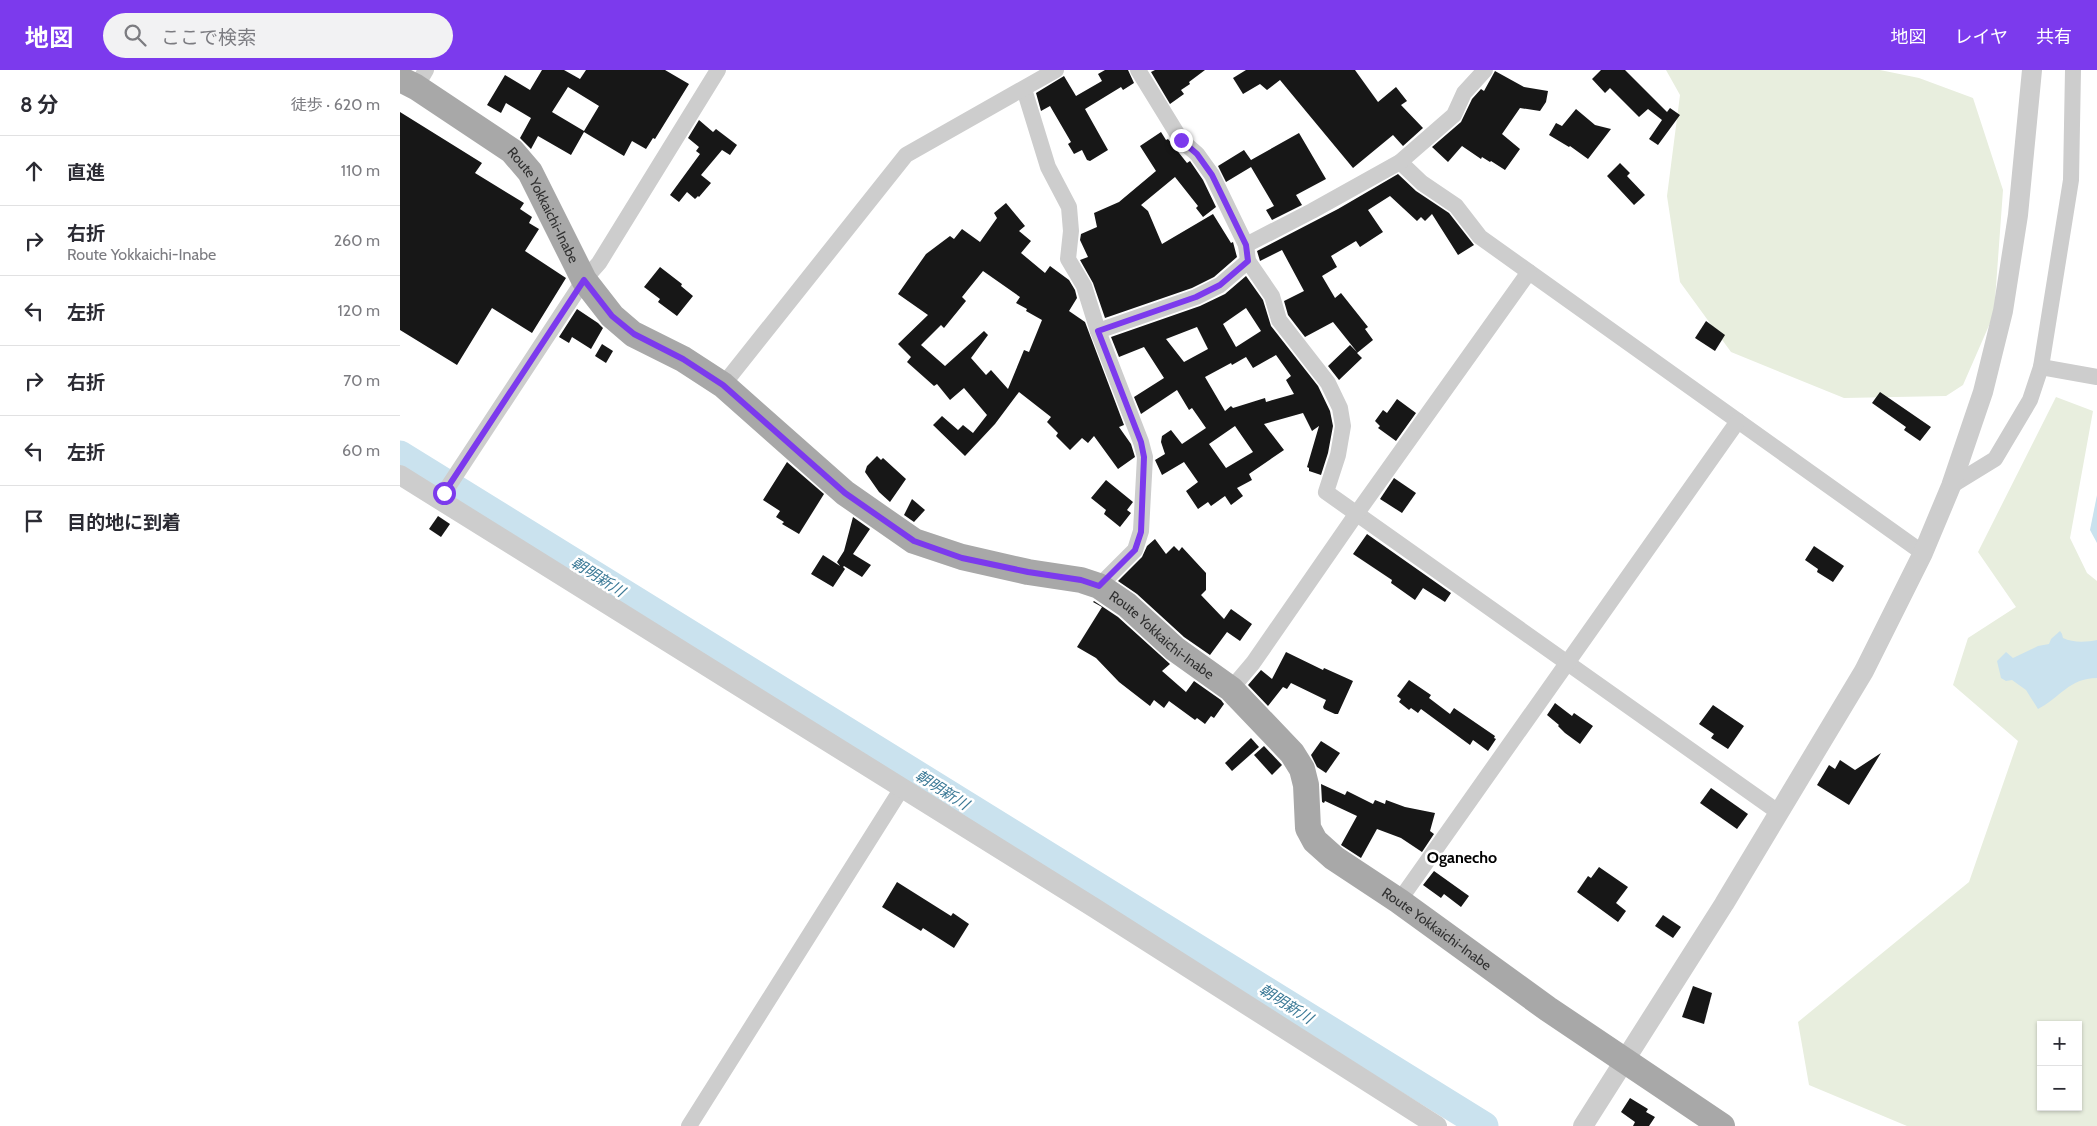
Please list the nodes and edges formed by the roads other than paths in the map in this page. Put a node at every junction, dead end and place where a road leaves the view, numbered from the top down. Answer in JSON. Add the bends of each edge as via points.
{"nodes":[{"id":1,"x":718,"y":70,"type":"edge"},
{"id":2,"x":1056,"y":70,"type":"edge"},
{"id":3,"x":1138,"y":70,"type":"edge"},
{"id":4,"x":1485,"y":70,"type":"edge"},
{"id":5,"x":2032,"y":70,"type":"edge"},
{"id":6,"x":2073,"y":70,"type":"edge"},
{"id":7,"x":414,"y":79,"type":"edge"},
{"id":8,"x":1024,"y":89,"type":"junction"},
{"id":9,"x":1400,"y":162,"type":"junction"},
{"id":10,"x":1247,"y":253,"type":"junction"},
{"id":11,"x":1529,"y":272,"type":"junction"},
{"id":12,"x":584,"y":280,"type":"junction"},
{"id":13,"x":1098,"y":331,"type":"junction"},
{"id":14,"x":2041,"y":367,"type":"junction"},
{"id":15,"x":2097,"y":377,"type":"edge"},
{"id":16,"x":723,"y":385,"type":"junction"},
{"id":17,"x":1738,"y":421,"type":"junction"},
{"id":18,"x":400,"y":475,"type":"edge"},
{"id":19,"x":1951,"y":486,"type":"junction"},
{"id":20,"x":446,"y":491,"type":"junction"},
{"id":21,"x":1357,"y":513,"type":"junction"},
{"id":22,"x":1923,"y":553,"type":"junction"},
{"id":23,"x":1099,"y":586,"type":"junction"},
{"id":24,"x":1568,"y":661,"type":"junction"},
{"id":25,"x":1231,"y":689,"type":"junction"},
{"id":26,"x":902,"y":788,"type":"junction"},
{"id":27,"x":1778,"y":812,"type":"junction"},
{"id":28,"x":1399,"y":901,"type":"junction"},
{"id":29,"x":1625,"y":1060,"type":"junction"},
{"id":30,"x":689,"y":1126,"type":"edge"},
{"id":31,"x":1437,"y":1126,"type":"edge"},
{"id":32,"x":1583,"y":1126,"type":"edge"},
{"id":33,"x":1722,"y":1126,"type":"edge"}],
"edges":[{"from":1,"to":12,"type":"street","via":[[599,263]]},
{"from":2,"to":8,"type":"street"},
{"from":3,"to":10,"type":"street","via":[[1181,140],[1197,154],[1212,175]]},
{"from":4,"to":9,"type":"street","via":[[1464,93],[1454,115]]},
{"from":5,"to":19,"type":"street","via":[[2018,215],[2003,311],[1983,392]]},
{"from":6,"to":14,"type":"street","via":[[2071,180]]},
{"from":7,"to":12,"type":"main road","name":"Route Yokkaichi-Inabe","via":[[512,151],[530,172]]},
{"from":8,"to":13,"type":"street","via":[[1048,167],[1069,206],[1068,259],[1084,286]]},
{"from":8,"to":16,"type":"street","via":[[906,155]]},
{"from":9,"to":10,"type":"street","via":[[1312,211]]},
{"from":9,"to":11,"type":"street","via":[[1422,183],[1456,206],[1480,237]]},
{"from":10,"to":13,"type":"street","via":[[1220,285],[1196,297]]},
{"from":10,"to":21,"type":"street","via":[[1272,296],[1279,320],[1328,383],[1340,408],[1343,426],[1326,492]]},
{"from":11,"to":17,"type":"street"},
{"from":11,"to":21,"type":"street"},
{"from":12,"to":16,"type":"main road","name":"Route Yokkaichi-Inabe","via":[[612,316],[634,334],[683,359]]},
{"from":12,"to":20,"type":"street"},
{"from":13,"to":23,"type":"street","via":[[1144,457],[1141,532],[1135,550]]},
{"from":14,"to":15,"type":"street"},
{"from":14,"to":19,"type":"street","via":[[2030,400],[1995,459]]},
{"from":16,"to":23,"type":"main road","name":"Route Yokkaichi-Inabe","via":[[845,493],[914,541],[962,558]]},
{"from":17,"to":22,"type":"street"},
{"from":17,"to":24,"type":"street"},
{"from":18,"to":20,"type":"street"},
{"from":19,"to":22,"type":"street"},
{"from":20,"to":26,"type":"street"},
{"from":21,"to":24,"type":"street"},
{"from":21,"to":25,"type":"street","via":[[1253,664]]},
{"from":22,"to":27,"type":"street","via":[[1864,671]]},
{"from":23,"to":25,"type":"main road","name":"Route Yokkaichi-Inabe","via":[[1127,605],[1174,649]]},
{"from":24,"to":27,"type":"street"},
{"from":24,"to":28,"type":"street"},
{"from":25,"to":28,"type":"main road","name":"Route Yokkaichi-Inabe","via":[[1292,753],[1302,769],[1308,828],[1315,841],[1334,858]]},
{"from":26,"to":30,"type":"street"},
{"from":26,"to":31,"type":"street"},
{"from":27,"to":29,"type":"street"},
{"from":28,"to":29,"type":"main road","name":"Route Yokkaichi-Inabe"},
{"from":29,"to":32,"type":"street"},
{"from":29,"to":33,"type":"main road","name":"Route Yokkaichi-Inabe"}]}
